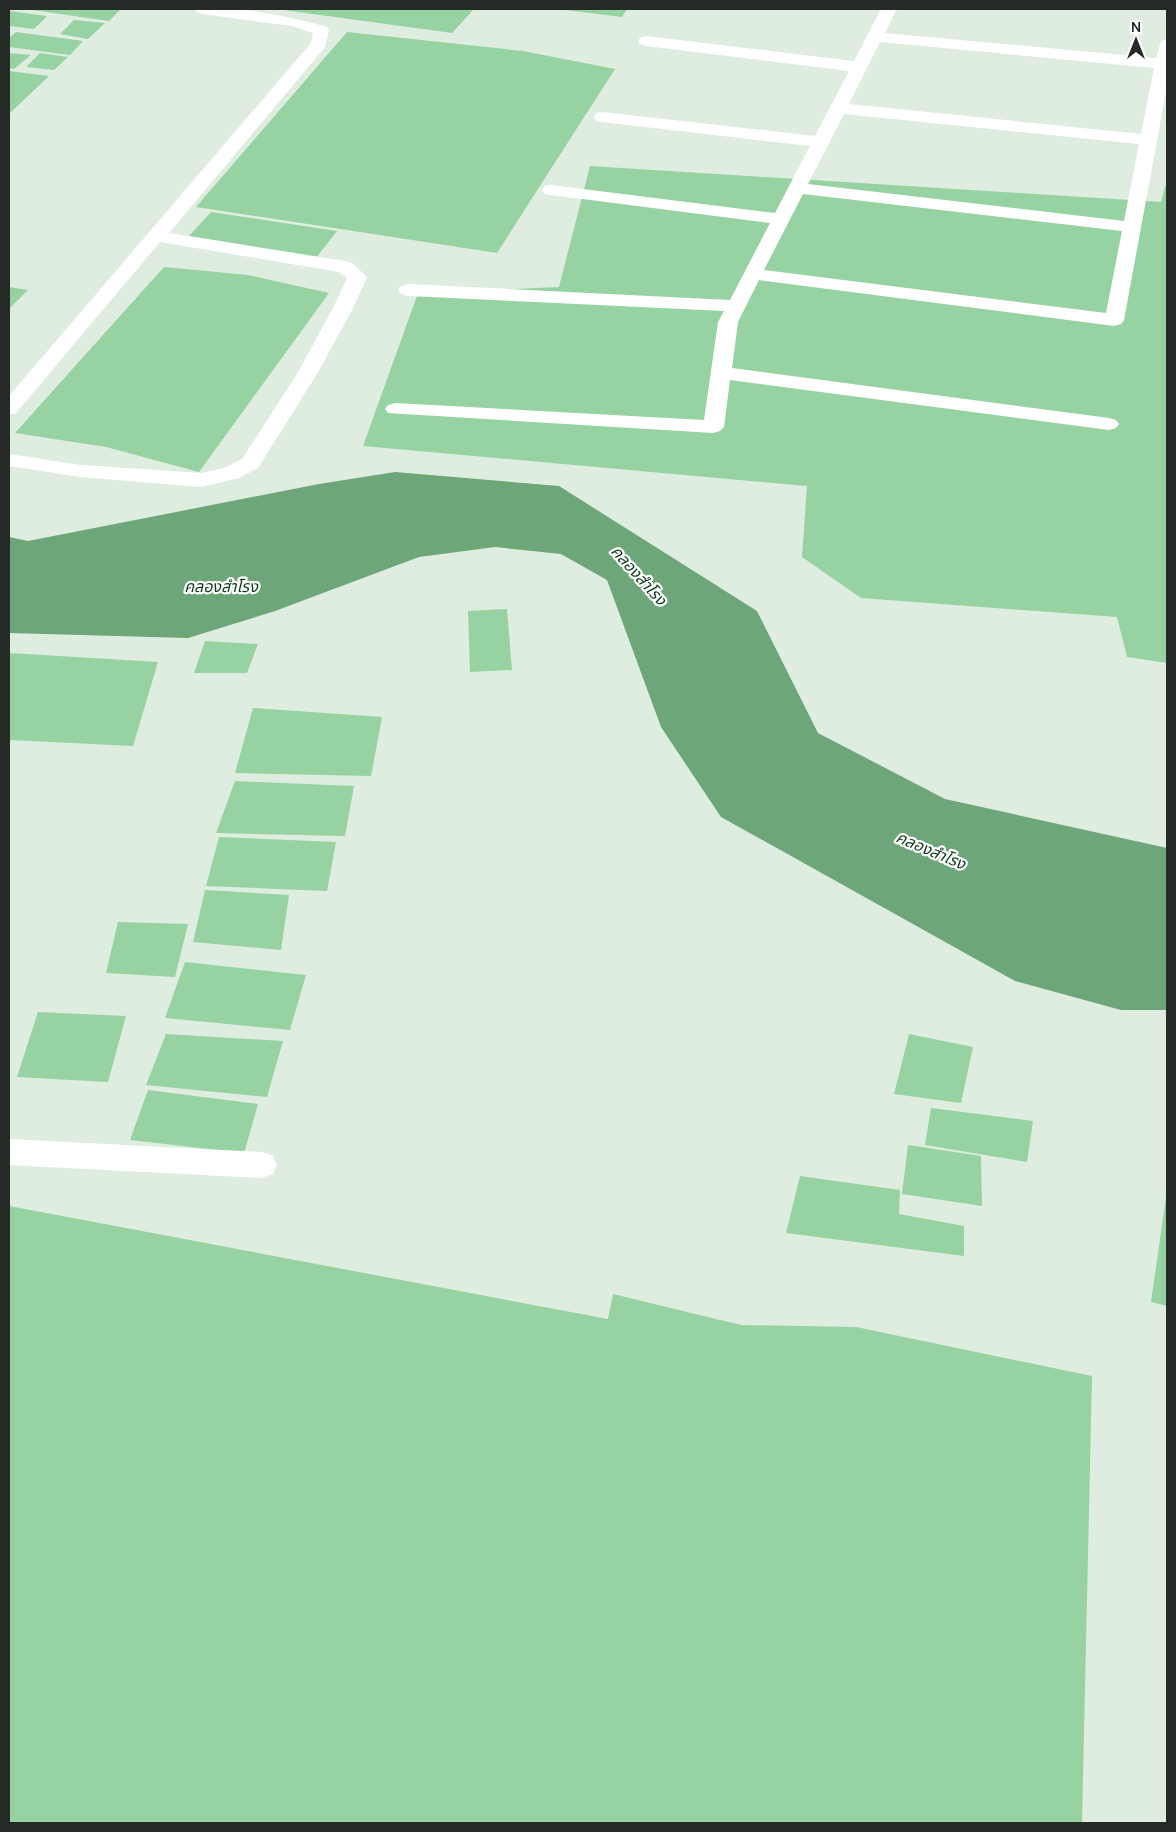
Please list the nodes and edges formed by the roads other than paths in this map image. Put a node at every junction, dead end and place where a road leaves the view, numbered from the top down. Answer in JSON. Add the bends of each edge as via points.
{"nodes":[{"id":1,"x":202,"y":9,"type":"edge"},
{"id":2,"x":889,"y":9,"type":"edge"},
{"id":3,"x":874,"y":36,"type":"junction"},
{"id":4,"x":646,"y":41,"type":"dead end"},
{"id":5,"x":1167,"y":44,"type":"edge"},
{"id":6,"x":1163,"y":64,"type":"junction"},
{"id":7,"x":859,"y":67,"type":"junction"},
{"id":8,"x":838,"y":108,"type":"junction"},
{"id":9,"x":602,"y":117,"type":"dead end"},
{"id":10,"x":1148,"y":140,"type":"junction"},
{"id":11,"x":821,"y":142,"type":"junction"},
{"id":12,"x":797,"y":188,"type":"junction"},
{"id":13,"x":551,"y":190,"type":"dead end"},
{"id":14,"x":781,"y":219,"type":"junction"},
{"id":15,"x":1132,"y":227,"type":"junction"},
{"id":16,"x":155,"y":236,"type":"junction"},
{"id":17,"x":753,"y":274,"type":"junction"},
{"id":18,"x":408,"y":290,"type":"dead end"},
{"id":19,"x":737,"y":306,"type":"junction"},
{"id":20,"x":721,"y":373,"type":"junction"},
{"id":21,"x":9,"y":409,"type":"edge"},
{"id":22,"x":395,"y":409,"type":"dead end"},
{"id":23,"x":1109,"y":424,"type":"dead end"},
{"id":24,"x":9,"y":460,"type":"edge"},
{"id":25,"x":9,"y":1152,"type":"edge"},
{"id":26,"x":262,"y":1165,"type":"dead end"}],
"edges":[{"from":1,"to":16,"type":"street","via":[[293,22],[321,30],[319,44]]},
{"from":2,"to":3,"type":"street"},
{"from":3,"to":6,"type":"street"},
{"from":3,"to":7,"type":"street"},
{"from":4,"to":7,"type":"street"},
{"from":5,"to":6,"type":"street"},
{"from":6,"to":10,"type":"street"},
{"from":7,"to":8,"type":"street"},
{"from":8,"to":10,"type":"street"},
{"from":8,"to":11,"type":"street"},
{"from":9,"to":11,"type":"street"},
{"from":10,"to":15,"type":"street"},
{"from":11,"to":12,"type":"street"},
{"from":12,"to":14,"type":"street"},
{"from":12,"to":15,"type":"street"},
{"from":13,"to":14,"type":"street"},
{"from":14,"to":17,"type":"street"},
{"from":15,"to":17,"type":"street","via":[[1114,320]]},
{"from":16,"to":21,"type":"street"},
{"from":16,"to":24,"type":"street","via":[[345,267],[356,277],[307,374],[250,463],[231,473],[201,480],[81,471]]},
{"from":17,"to":19,"type":"street"},
{"from":18,"to":19,"type":"street"},
{"from":19,"to":20,"type":"street","via":[[728,322]]},
{"from":20,"to":22,"type":"street","via":[[712,427]]},
{"from":20,"to":23,"type":"street"},
{"from":25,"to":26,"type":"street"}]}
